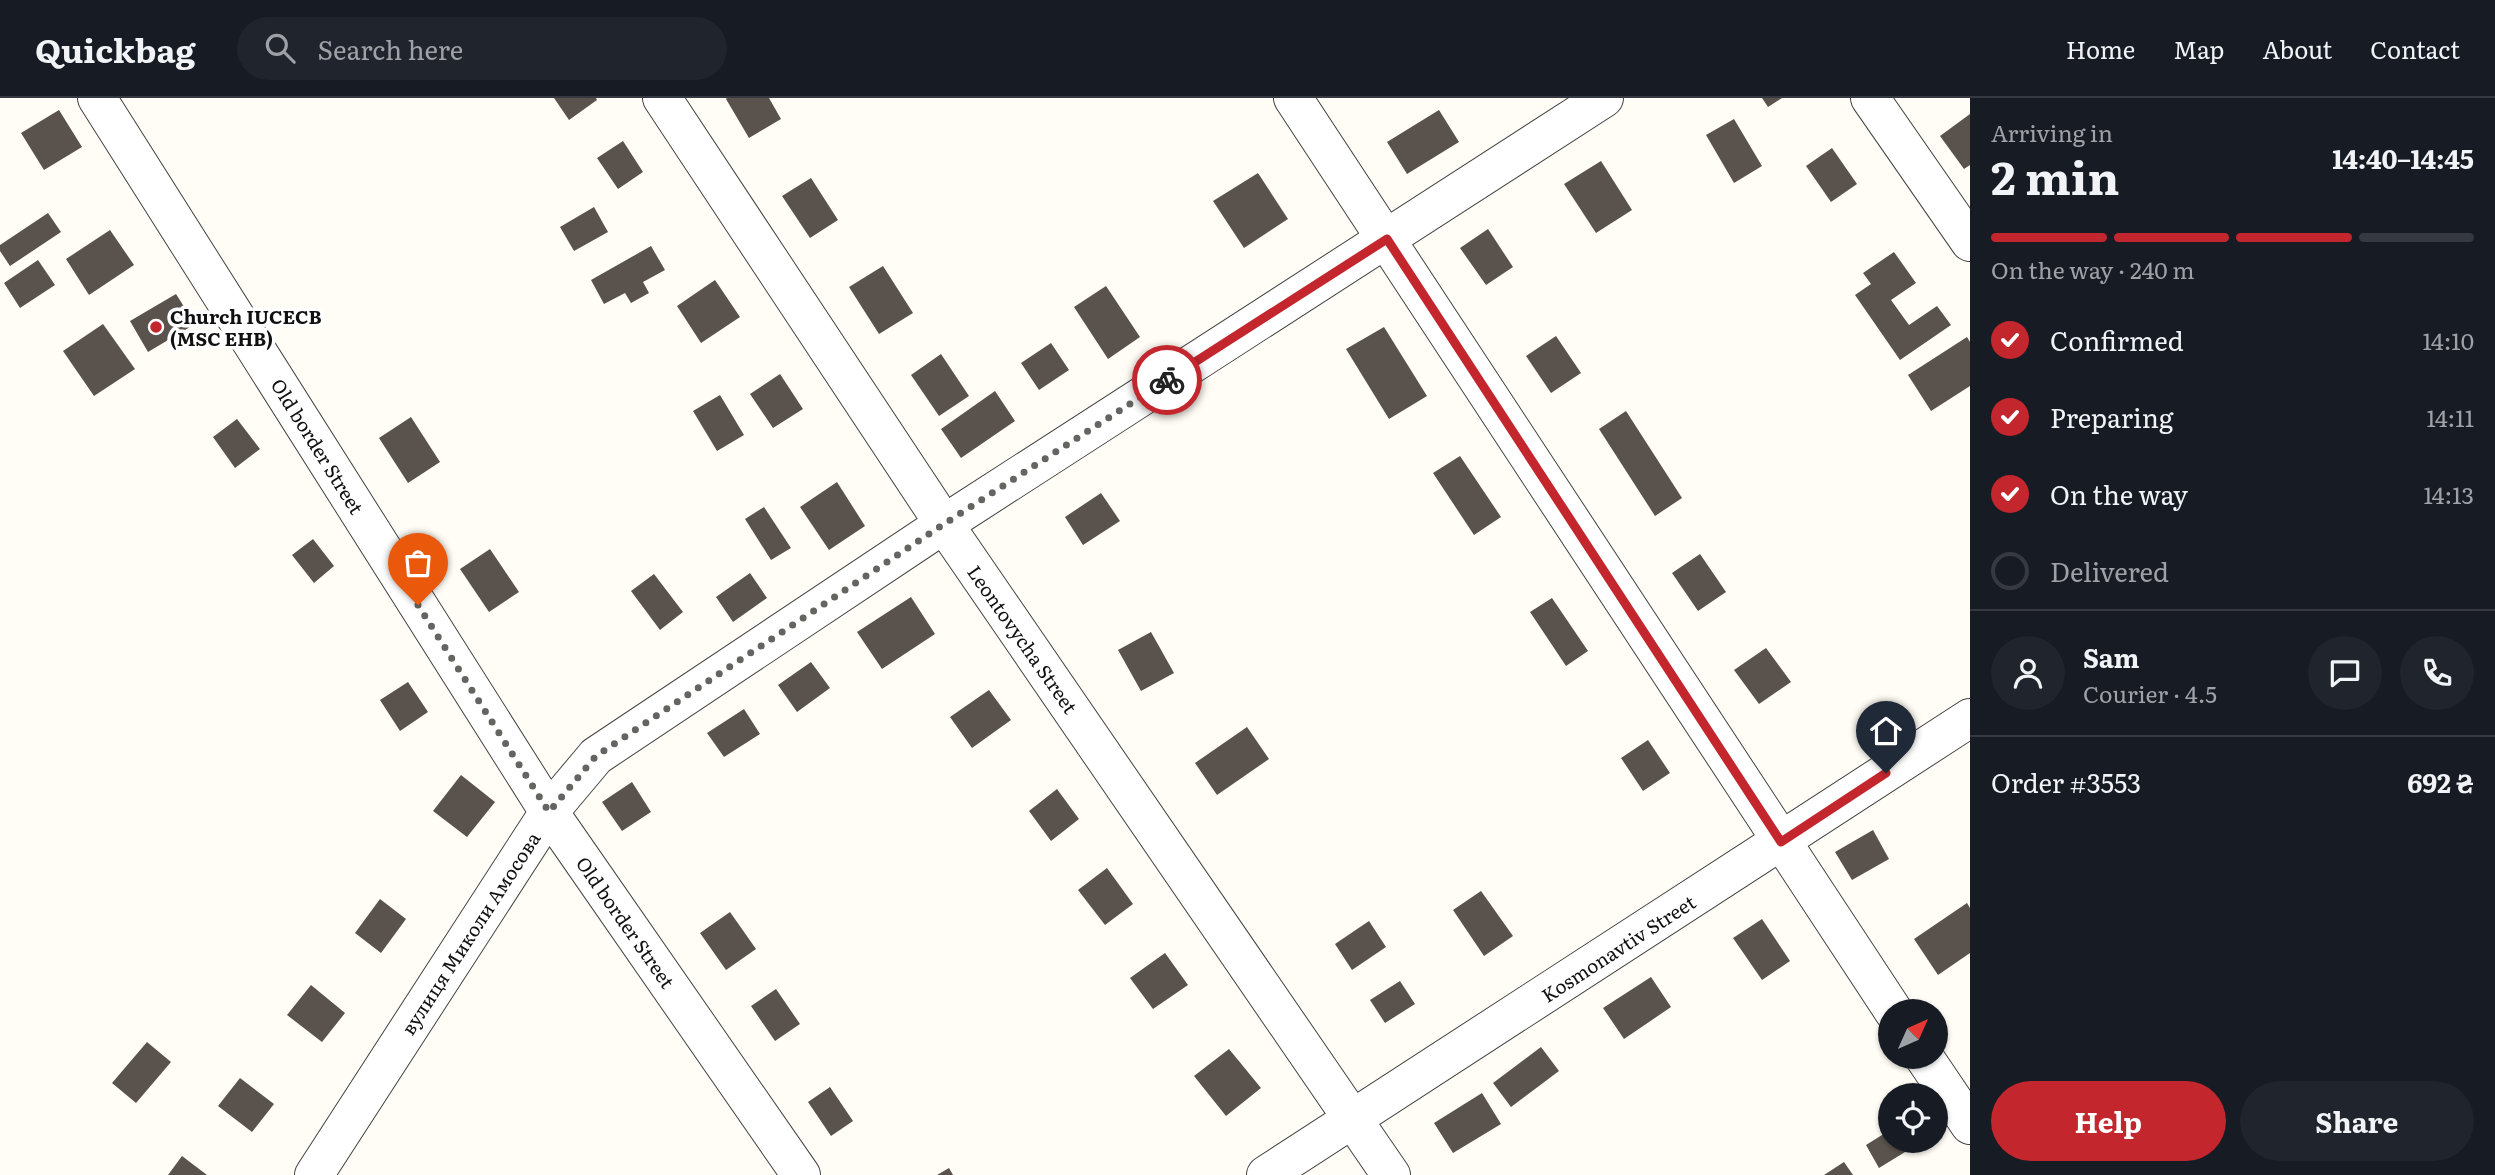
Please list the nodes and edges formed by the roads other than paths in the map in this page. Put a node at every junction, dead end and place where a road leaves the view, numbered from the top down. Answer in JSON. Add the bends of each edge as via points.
{"nodes":[{"id":1,"x":97,"y":98,"type":"edge"},
{"id":2,"x":662,"y":98,"type":"edge"},
{"id":3,"x":1293,"y":98,"type":"edge"},
{"id":4,"x":1604,"y":98,"type":"edge"},
{"id":5,"x":1870,"y":98,"type":"edge"},
{"id":6,"x":1387,"y":239,"type":"junction"},
{"id":7,"x":1970,"y":242,"type":"edge"},
{"id":8,"x":944,"y":524,"type":"junction"},
{"id":9,"x":1970,"y":718,"type":"edge"},
{"id":10,"x":549,"y":812,"type":"junction"},
{"id":11,"x":1781,"y":842,"type":"junction"},
{"id":12,"x":1885,"y":999,"type":"edge"},
{"id":13,"x":1932,"y":1069,"type":"edge"},
{"id":14,"x":1354,"y":1119,"type":"junction"},
{"id":15,"x":1970,"y":1125,"type":"edge"},
{"id":16,"x":314,"y":1175,"type":"edge"},
{"id":17,"x":801,"y":1175,"type":"edge"},
{"id":18,"x":1266,"y":1175,"type":"edge"},
{"id":19,"x":1391,"y":1175,"type":"edge"}],
"edges":[{"from":1,"to":10,"type":"street","name":"Old border Street"},
{"from":2,"to":8,"type":"street","name":"Leontovycha Street"},
{"from":3,"to":6,"type":"street"},
{"from":4,"to":6,"type":"street","name":"вулиця Миколи Амосова"},
{"from":5,"to":7,"type":"street"},
{"from":6,"to":8,"type":"street","name":"вулиця Миколи Амосова"},
{"from":6,"to":11,"type":"street"},
{"from":8,"to":10,"type":"street","name":"вулиця Миколи Амосова","via":[[596,756]]},
{"from":8,"to":14,"type":"street","name":"Leontovycha Street"},
{"from":9,"to":11,"type":"street","name":"Kosmonavtiv Street"},
{"from":10,"to":16,"type":"street","name":"вулиця Миколи Амосова"},
{"from":10,"to":17,"type":"street","name":"Old border Street"},
{"from":11,"to":12,"type":"street"},
{"from":11,"to":14,"type":"street","name":"Kosmonavtiv Street"},
{"from":13,"to":15,"type":"street"},
{"from":14,"to":18,"type":"street","name":"Kosmonavtiv Street"},
{"from":14,"to":19,"type":"street","name":"Leontovycha Street"}]}
